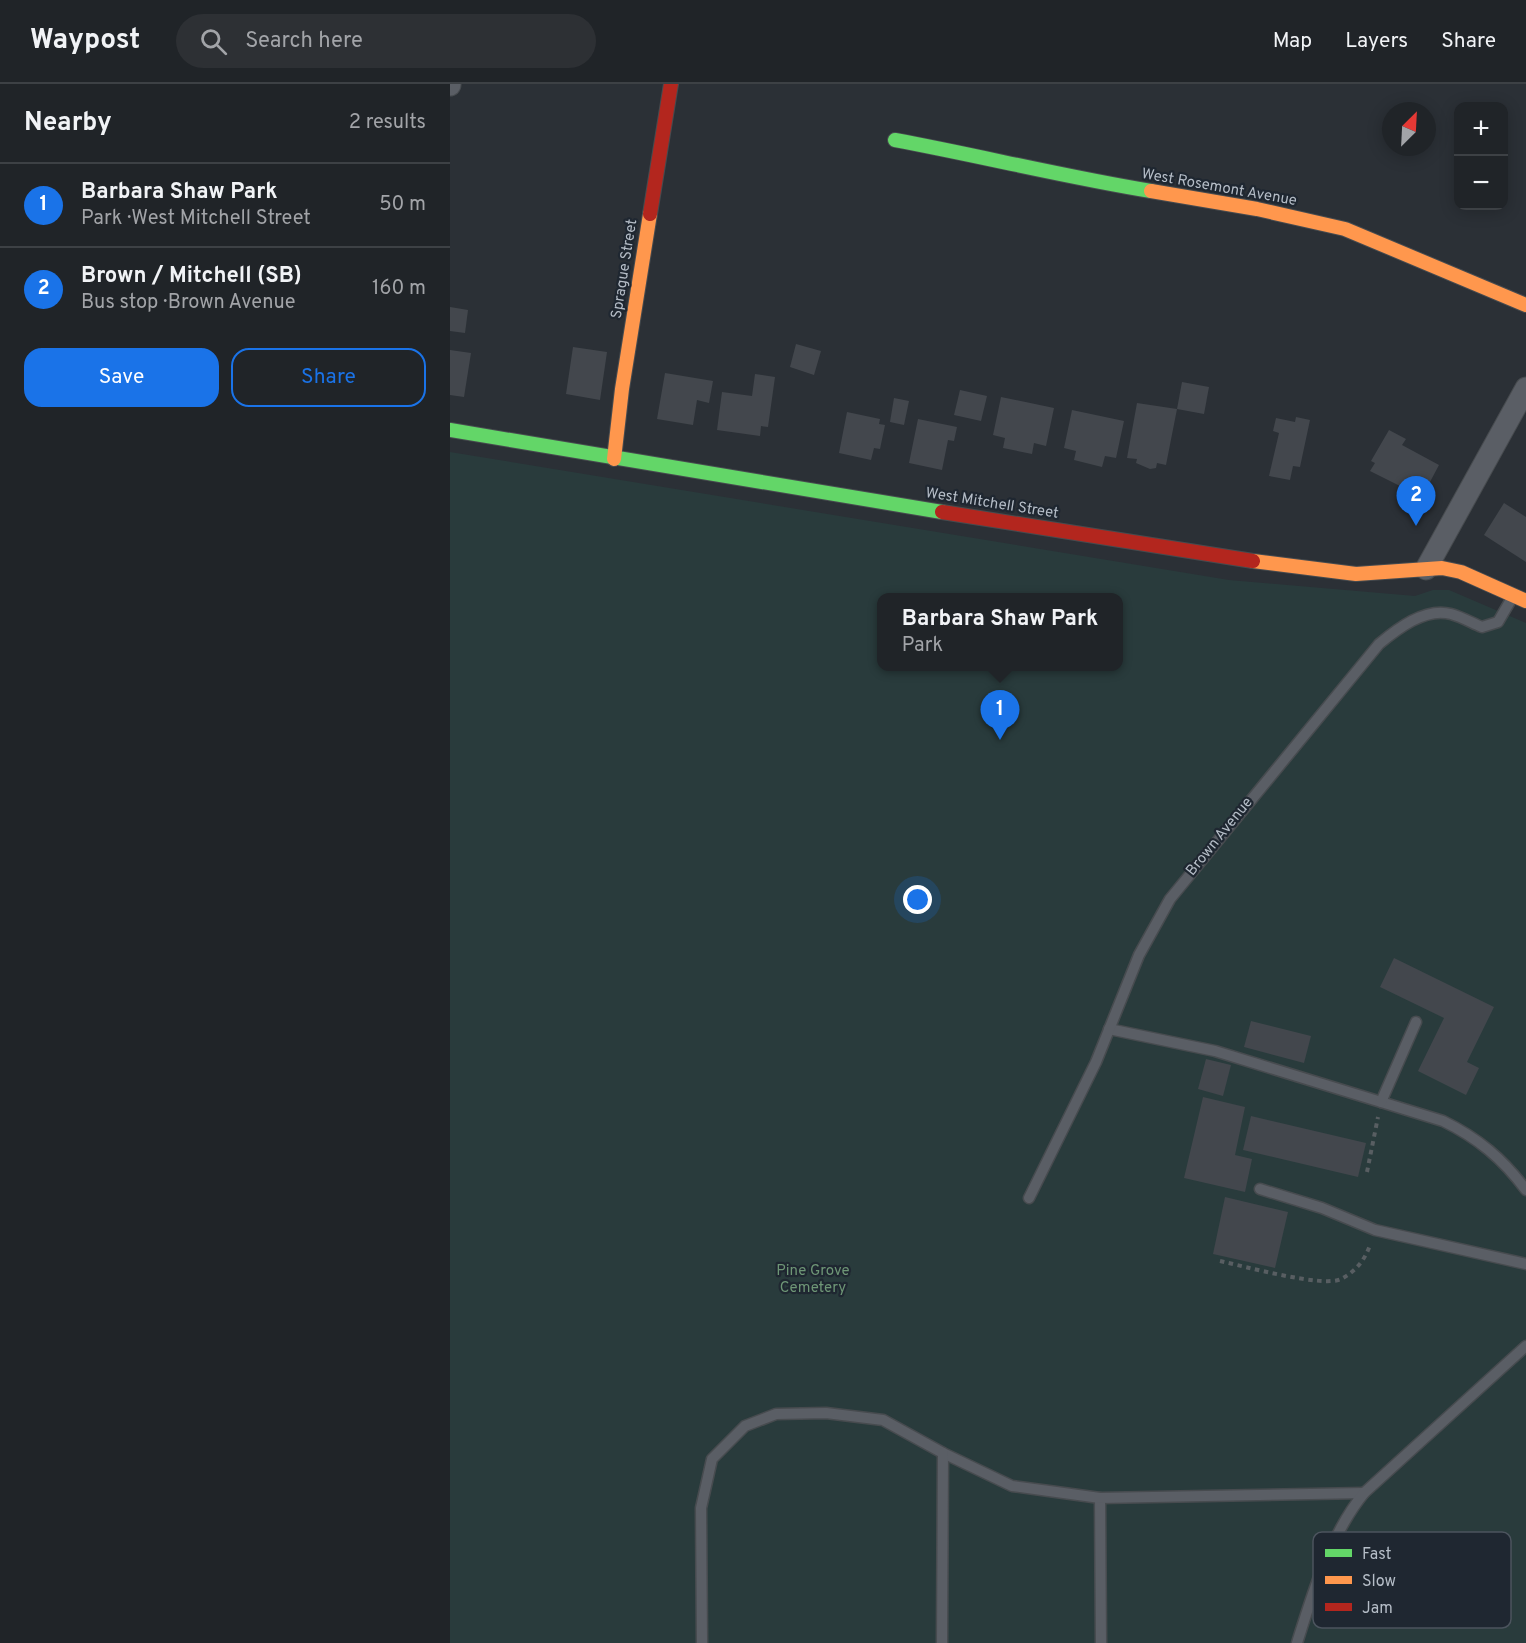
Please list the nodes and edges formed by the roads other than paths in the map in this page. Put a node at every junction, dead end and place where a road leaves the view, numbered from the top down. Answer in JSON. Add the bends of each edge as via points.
{"nodes":[{"id":1,"x":671,"y":84,"type":"edge"},
{"id":2,"x":895,"y":140,"type":"dead end"},
{"id":3,"x":1526,"y":305,"type":"edge"},
{"id":4,"x":1526,"y":388,"type":"edge"},
{"id":5,"x":450,"y":430,"type":"edge"},
{"id":6,"x":614,"y":459,"type":"junction"},
{"id":7,"x":1426,"y":569,"type":"junction"},
{"id":8,"x":1520,"y":598,"type":"edge"},
{"id":9,"x":1416,"y":1023,"type":"dead end"},
{"id":10,"x":1109,"y":1029,"type":"junction"},
{"id":11,"x":1381,"y":1102,"type":"junction"},
{"id":12,"x":1260,"y":1189,"type":"dead end"},
{"id":13,"x":1526,"y":1190,"type":"edge"},
{"id":14,"x":1029,"y":1198,"type":"dead end"},
{"id":15,"x":1526,"y":1264,"type":"edge"},
{"id":16,"x":1526,"y":1346,"type":"edge"},
{"id":17,"x":943,"y":1453,"type":"junction"},
{"id":18,"x":1364,"y":1493,"type":"junction"},
{"id":19,"x":1100,"y":1498,"type":"junction"},
{"id":20,"x":1339,"y":1532,"type":"edge"},
{"id":21,"x":1313,"y":1595,"type":"edge"},
{"id":22,"x":702,"y":1643,"type":"edge"},
{"id":23,"x":942,"y":1643,"type":"edge"},
{"id":24,"x":1101,"y":1643,"type":"edge"},
{"id":25,"x":1297,"y":1643,"type":"edge"}],
"edges":[{"from":1,"to":6,"type":"street","name":"Sprague Street"},
{"from":2,"to":3,"type":"street","name":"West Rosemont Avenue","via":[[1345,229]]},
{"from":4,"to":7,"type":"street"},
{"from":5,"to":6,"type":"street","name":"West Mitchell Street"},
{"from":6,"to":7,"type":"street","name":"West Mitchell Street","via":[[1247,560],[1356,574]]},
{"from":7,"to":8,"type":"street","name":"West Mitchell Street","via":[[1461,572]]},
{"from":8,"to":10,"type":"lane","name":"Brown Avenue","via":[[1498,622],[1482,627],[1449,614],[1428,616],[1402,625],[1379,644],[1170,899],[1139,955]]},
{"from":9,"to":11,"type":"lane"},
{"from":10,"to":11,"type":"lane","via":[[1215,1052]]},
{"from":10,"to":14,"type":"lane","name":"Brown Avenue"},
{"from":11,"to":13,"type":"lane","via":[[1443,1121],[1470,1134],[1508,1165]]},
{"from":12,"to":15,"type":"lane","via":[[1375,1230]]},
{"from":16,"to":18,"type":"lane"},
{"from":17,"to":19,"type":"lane","via":[[1012,1486]]},
{"from":17,"to":22,"type":"lane","via":[[883,1420],[826,1413],[776,1414],[745,1426],[712,1459],[701,1508]]},
{"from":17,"to":23,"type":"lane"},
{"from":18,"to":19,"type":"lane"},
{"from":18,"to":20,"type":"lane","via":[[1347,1514]]},
{"from":19,"to":24,"type":"lane"},
{"from":21,"to":25,"type":"lane"}]}
